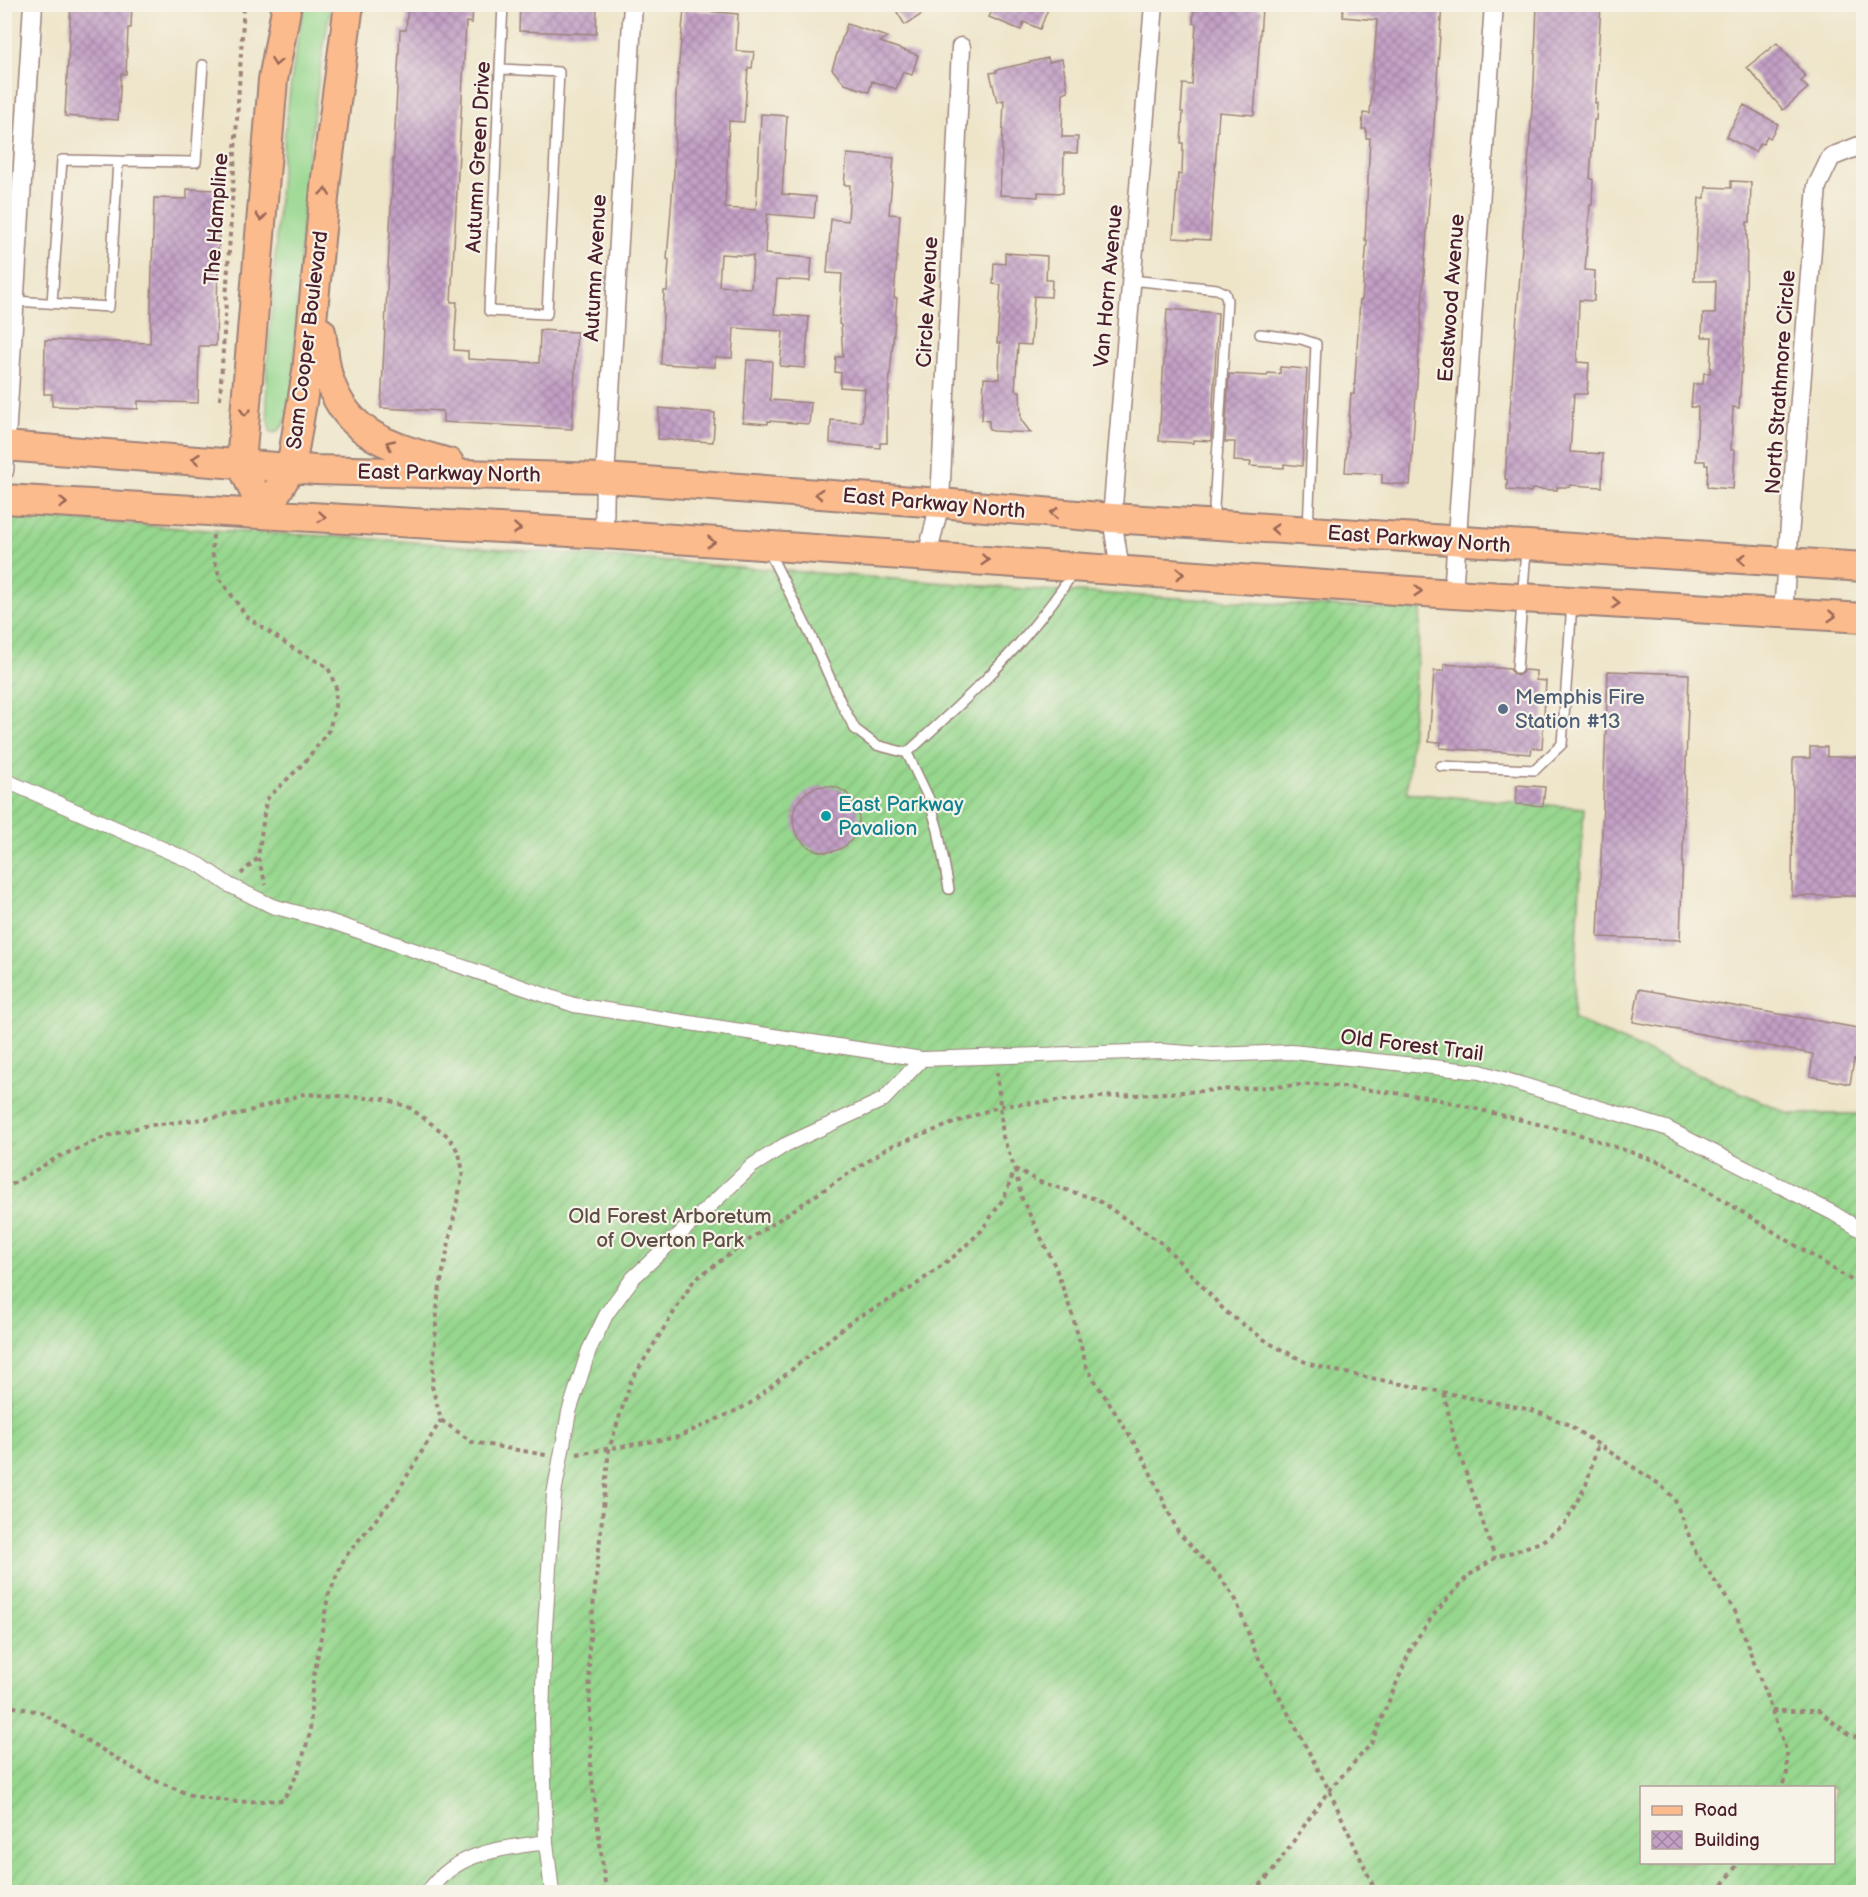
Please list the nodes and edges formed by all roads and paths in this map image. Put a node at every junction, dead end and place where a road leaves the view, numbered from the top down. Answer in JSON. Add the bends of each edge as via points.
{"nodes":[{"id":1,"x":33,"y":4,"type":"edge"},
{"id":2,"x":244,"y":4,"type":"edge"},
{"id":3,"x":287,"y":4,"type":"edge"},
{"id":4,"x":349,"y":4,"type":"edge"},
{"id":5,"x":503,"y":4,"type":"edge"},
{"id":6,"x":633,"y":4,"type":"edge"},
{"id":7,"x":1154,"y":4,"type":"edge"},
{"id":8,"x":1494,"y":4,"type":"edge"},
{"id":9,"x":962,"y":47,"type":"dead end"},
{"id":10,"x":203,"y":65,"type":"dead end"},
{"id":11,"x":500,"y":69,"type":"junction"},
{"id":12,"x":1863,"y":144,"type":"edge"},
{"id":13,"x":118,"y":161,"type":"junction"},
{"id":14,"x":1131,"y":280,"type":"junction"},
{"id":15,"x":315,"y":292,"type":"junction"},
{"id":16,"x":15,"y":301,"type":"junction"},
{"id":17,"x":52,"y":303,"type":"junction"},
{"id":18,"x":1260,"y":334,"type":"dead end"},
{"id":19,"x":220,"y":408,"type":"dead end"},
{"id":20,"x":5,"y":454,"type":"edge"},
{"id":21,"x":241,"y":463,"type":"junction"},
{"id":22,"x":291,"y":468,"type":"junction"},
{"id":23,"x":485,"y":474,"type":"junction"},
{"id":24,"x":605,"y":478,"type":"junction"},
{"id":25,"x":4,"y":499,"type":"edge"},
{"id":26,"x":940,"y":503,"type":"junction"},
{"id":27,"x":264,"y":513,"type":"junction"},
{"id":28,"x":1112,"y":518,"type":"junction"},
{"id":29,"x":1213,"y":525,"type":"junction"},
{"id":30,"x":213,"y":530,"type":"dead end"},
{"id":31,"x":1308,"y":531,"type":"junction"},
{"id":32,"x":604,"y":534,"type":"junction"},
{"id":33,"x":1457,"y":541,"type":"junction"},
{"id":34,"x":766,"y":545,"type":"junction"},
{"id":35,"x":1527,"y":545,"type":"junction"},
{"id":36,"x":927,"y":556,"type":"junction"},
{"id":37,"x":1789,"y":562,"type":"junction"},
{"id":38,"x":1076,"y":567,"type":"junction"},
{"id":39,"x":1863,"y":567,"type":"edge"},
{"id":40,"x":1120,"y":570,"type":"junction"},
{"id":41,"x":1453,"y":594,"type":"junction"},
{"id":42,"x":1523,"y":598,"type":"junction"},
{"id":43,"x":1572,"y":600,"type":"junction"},
{"id":44,"x":1784,"y":612,"type":"junction"},
{"id":45,"x":1863,"y":618,"type":"edge"},
{"id":46,"x":1517,"y":669,"type":"dead end"},
{"id":47,"x":907,"y":753,"type":"junction"},
{"id":48,"x":1441,"y":766,"type":"dead end"},
{"id":49,"x":4,"y":780,"type":"edge"},
{"id":50,"x":258,"y":858,"type":"dead end"},
{"id":51,"x":949,"y":889,"type":"dead end"},
{"id":52,"x":922,"y":1059,"type":"junction"},
{"id":53,"x":990,"y":1069,"type":"dead end"},
{"id":54,"x":1000,"y":1106,"type":"junction"},
{"id":55,"x":1015,"y":1169,"type":"junction"},
{"id":56,"x":4,"y":1189,"type":"edge"},
{"id":57,"x":1863,"y":1232,"type":"edge"},
{"id":58,"x":1863,"y":1288,"type":"edge"},
{"id":59,"x":1444,"y":1393,"type":"junction"},
{"id":60,"x":441,"y":1420,"type":"junction"},
{"id":61,"x":1598,"y":1444,"type":"junction"},
{"id":62,"x":609,"y":1449,"type":"junction"},
{"id":63,"x":561,"y":1457,"type":"junction"},
{"id":64,"x":1495,"y":1558,"type":"junction"},
{"id":65,"x":4,"y":1705,"type":"edge"},
{"id":66,"x":1772,"y":1712,"type":"junction"},
{"id":67,"x":1863,"y":1737,"type":"edge"},
{"id":68,"x":1784,"y":1786,"type":"edge"},
{"id":69,"x":1329,"y":1790,"type":"junction"},
{"id":70,"x":546,"y":1842,"type":"junction"},
{"id":71,"x":1738,"y":1864,"type":"edge"},
{"id":72,"x":428,"y":1893,"type":"edge"},
{"id":73,"x":552,"y":1893,"type":"edge"},
{"id":74,"x":606,"y":1893,"type":"edge"},
{"id":75,"x":1254,"y":1893,"type":"edge"},
{"id":76,"x":1376,"y":1893,"type":"edge"},
{"id":77,"x":1718,"y":1893,"type":"edge"}],
"edges":[{"from":1,"to":16,"type":"street"},
{"from":2,"to":19,"type":"path","name":"The Hampline"},
{"from":3,"to":21,"type":"main road","one_way":true,"via":[[273,80]]},
{"from":15,"to":4,"type":"main road","name":"Sam Cooper Boulevard","one_way":true},
{"from":5,"to":11,"type":"lane","name":"Autumn Green Drive"},
{"from":6,"to":24,"type":"street","name":"Autumn Avenue"},
{"from":7,"to":14,"type":"street","name":"Van Horn Avenue"},
{"from":8,"to":33,"type":"street","name":"Eastwood Avenue"},
{"from":9,"to":26,"type":"street","name":"Circle Avenue"},
{"from":10,"to":13,"type":"lane","via":[[196,162]]},
{"from":11,"to":11,"type":"lane","name":"Autumn Green Drive","via":[[559,72],[547,314],[489,311]]},
{"from":12,"to":37,"type":"street","name":"North Strathmore Circle","via":[[1832,158],[1817,186]]},
{"from":13,"to":17,"type":"lane","via":[[62,160]]},
{"from":13,"to":17,"type":"lane","via":[[109,307]]},
{"from":14,"to":28,"type":"street","name":"Van Horn Avenue"},
{"from":14,"to":29,"type":"lane","via":[[1226,293]]},
{"from":15,"to":22,"type":"main road","name":"Sam Cooper Boulevard"},
{"from":23,"to":15,"type":"main road","one_way":true,"via":[[401,449],[368,434],[344,413],[329,381]]},
{"from":16,"to":17,"type":"lane"},
{"from":16,"to":20,"type":"street"},
{"from":18,"to":31,"type":"lane","via":[[1316,344]]},
{"from":21,"to":20,"type":"main road","name":"East Parkway North","one_way":true},
{"from":21,"to":22,"type":"main road","name":"East Parkway North"},
{"from":21,"to":27,"type":"main road"},
{"from":22,"to":23,"type":"main road","name":"East Parkway North"},
{"from":22,"to":27,"type":"main road","name":"Sam Cooper Boulevard"},
{"from":23,"to":24,"type":"main road","name":"East Parkway North"},
{"from":26,"to":24,"type":"main road","name":"East Parkway North","one_way":true},
{"from":24,"to":32,"type":"street","name":"Autumn Avenue"},
{"from":25,"to":27,"type":"main road","one_way":true},
{"from":28,"to":26,"type":"main road","name":"East Parkway North","one_way":true},
{"from":26,"to":36,"type":"street","name":"Circle Avenue"},
{"from":27,"to":32,"type":"main road","one_way":true},
{"from":28,"to":29,"type":"main road","name":"East Parkway North"},
{"from":28,"to":40,"type":"street","name":"Van Horn Avenue"},
{"from":31,"to":29,"type":"main road","name":"East Parkway North","one_way":true},
{"from":30,"to":50,"type":"path","via":[[212,552],[220,579],[247,617],[328,668],[336,688],[329,730],[304,763],[266,800]]},
{"from":31,"to":33,"type":"main road","name":"East Parkway North"},
{"from":32,"to":34,"type":"main road","one_way":true},
{"from":33,"to":35,"type":"main road","name":"East Parkway North"},
{"from":33,"to":41,"type":"street","name":"Eastwood Avenue"},
{"from":34,"to":36,"type":"main road"},
{"from":34,"to":47,"type":"lane","via":[[855,729],[876,745]]},
{"from":37,"to":35,"type":"main road","name":"East Parkway North","one_way":true},
{"from":35,"to":42,"type":"lane"},
{"from":36,"to":38,"type":"main road","one_way":true},
{"from":37,"to":39,"type":"main road","name":"East Parkway North"},
{"from":37,"to":44,"type":"street","name":"North Strathmore Circle"},
{"from":38,"to":40,"type":"main road"},
{"from":38,"to":47,"type":"lane","via":[[1065,587],[1015,649]]},
{"from":40,"to":41,"type":"main road","one_way":true},
{"from":41,"to":42,"type":"main road"},
{"from":42,"to":43,"type":"main road"},
{"from":42,"to":46,"type":"lane"},
{"from":43,"to":44,"type":"main road","one_way":true},
{"from":43,"to":48,"type":"lane","via":[[1562,744],[1535,770]]},
{"from":44,"to":45,"type":"main road","one_way":true},
{"from":47,"to":51,"type":"lane","via":[[929,799]]},
{"from":49,"to":52,"type":"street","name":"Old Forest Trail","via":[[200,865],[229,885],[272,906],[332,922],[574,1005]]},
{"from":52,"to":57,"type":"street","name":"Old Forest Trail","via":[[1162,1051],[1292,1052],[1480,1072],[1666,1128]]},
{"from":52,"to":63,"type":"street","via":[[883,1100],[785,1145],[752,1166],[633,1278],[608,1313],[590,1350],[569,1412]]},
{"from":53,"to":54,"type":"path","via":[[998,1073]]},
{"from":54,"to":55,"type":"path","via":[[1003,1137]]},
{"from":54,"to":58,"type":"path","via":[[1319,1084],[1428,1097],[1578,1134],[1665,1164]]},
{"from":54,"to":62,"type":"path","via":[[889,1147],[694,1281],[631,1381]]},
{"from":55,"to":59,"type":"path","via":[[1040,1182],[1096,1199],[1164,1245],[1226,1312],[1309,1364]]},
{"from":55,"to":62,"type":"path","via":[[1004,1198],[981,1232],[957,1254],[913,1287],[853,1320],[748,1405],[678,1437]]},
{"from":55,"to":69,"type":"path","via":[[1023,1199],[1055,1266],[1087,1368],[1143,1457],[1178,1532],[1236,1600],[1255,1651]]},
{"from":56,"to":60,"type":"path","via":[[58,1157],[107,1136],[144,1126],[236,1115],[304,1094],[385,1099],[410,1108],[448,1136],[459,1153],[463,1172],[438,1297],[432,1386]]},
{"from":59,"to":61,"type":"path","via":[[1532,1410],[1567,1424]]},
{"from":59,"to":64,"type":"path","via":[[1454,1438]]},
{"from":60,"to":63,"type":"path","via":[[472,1442]]},
{"from":60,"to":65,"type":"path","via":[[395,1496],[345,1557],[328,1596],[312,1688],[310,1733],[298,1773],[283,1800],[237,1802],[193,1796],[149,1778],[40,1712]]},
{"from":61,"to":64,"type":"path","via":[[1586,1485],[1564,1525],[1541,1542]]},
{"from":61,"to":66,"type":"path","via":[[1674,1498],[1696,1552],[1735,1611]]},
{"from":62,"to":63,"type":"path"},
{"from":62,"to":74,"type":"path","via":[[590,1648],[591,1771]]},
{"from":63,"to":70,"type":"street","via":[[554,1494],[545,1628],[542,1718]]},
{"from":64,"to":69,"type":"path","via":[[1468,1576],[1434,1614],[1412,1646],[1371,1744]]},
{"from":66,"to":67,"type":"path","via":[[1819,1711],[1851,1736]]},
{"from":66,"to":68,"type":"path","via":[[1787,1752]]},
{"from":69,"to":75,"type":"path"},
{"from":69,"to":76,"type":"path"},
{"from":70,"to":72,"type":"street","via":[[470,1857],[438,1879]]},
{"from":70,"to":73,"type":"street"},
{"from":71,"to":77,"type":"path"}]}
